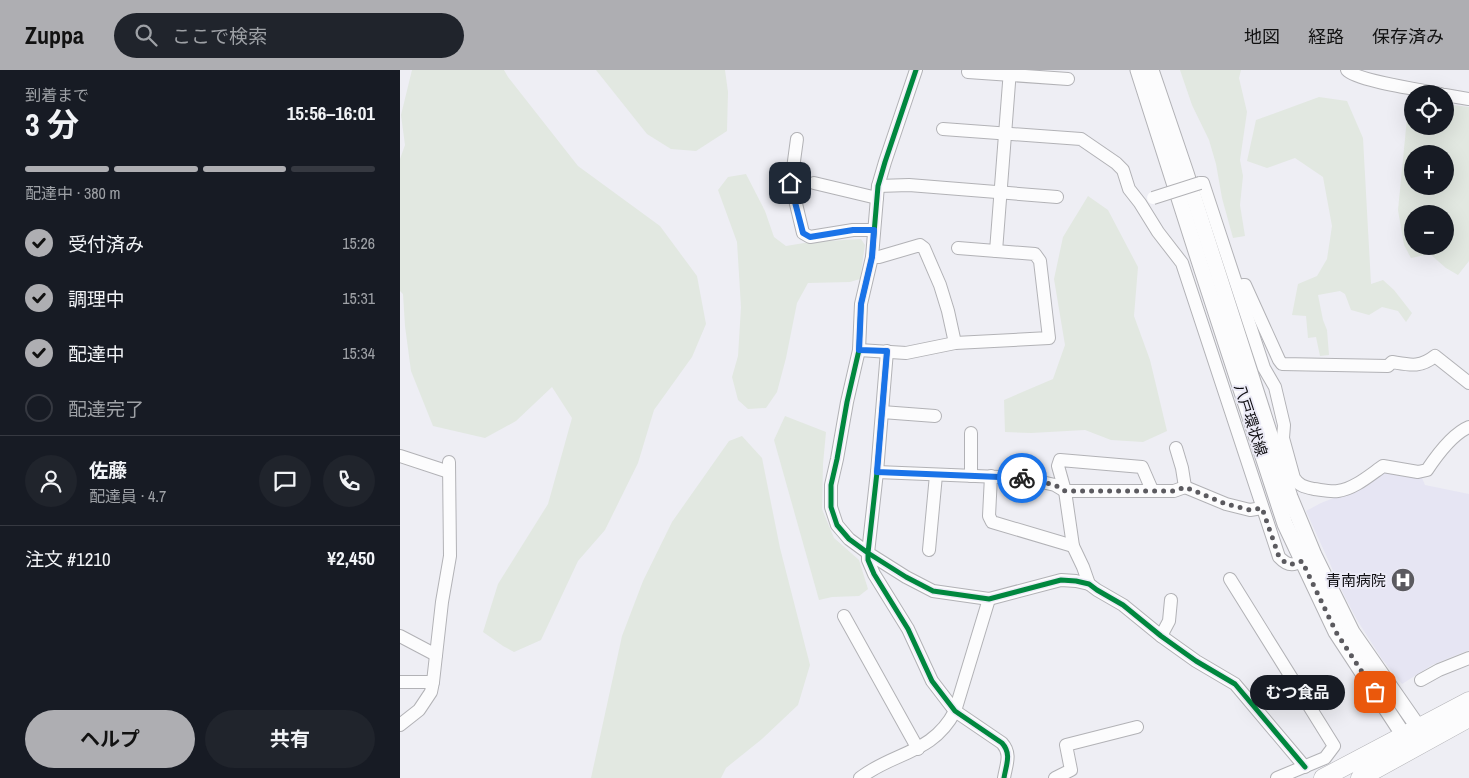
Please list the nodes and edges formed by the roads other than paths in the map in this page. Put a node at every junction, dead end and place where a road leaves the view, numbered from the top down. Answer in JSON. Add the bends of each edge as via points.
{"nodes":[{"id":1,"x":916,"y":70,"type":"edge"},
{"id":2,"x":1138,"y":70,"type":"edge"},
{"id":3,"x":1151,"y":70,"type":"edge"},
{"id":4,"x":1347,"y":70,"type":"edge"},
{"id":5,"x":968,"y":72,"type":"dead end"},
{"id":6,"x":1010,"y":72,"type":"edge"},
{"id":7,"x":1068,"y":79,"type":"dead end"},
{"id":8,"x":1404,"y":87,"type":"edge"},
{"id":9,"x":1454,"y":97,"type":"edge"},
{"id":10,"x":1469,"y":100,"type":"edge"},
{"id":11,"x":943,"y":128,"type":"dead end"},
{"id":12,"x":1004,"y":133,"type":"junction"},
{"id":13,"x":797,"y":139,"type":"dead end"},
{"id":14,"x":814,"y":183,"type":"dead end"},
{"id":15,"x":878,"y":192,"type":"junction"},
{"id":16,"x":1000,"y":192,"type":"junction"},
{"id":17,"x":1057,"y":197,"type":"dead end"},
{"id":18,"x":1140,"y":203,"type":"junction"},
{"id":19,"x":874,"y":230,"type":"junction"},
{"id":20,"x":958,"y":248,"type":"dead end"},
{"id":21,"x":996,"y":251,"type":"junction"},
{"id":22,"x":872,"y":257,"type":"junction"},
{"id":23,"x":1238,"y":286,"type":"junction"},
{"id":24,"x":954,"y":343,"type":"junction"},
{"id":25,"x":859,"y":350,"type":"junction"},
{"id":26,"x":887,"y":351,"type":"junction"},
{"id":27,"x":1469,"y":383,"type":"edge"},
{"id":28,"x":1275,"y":387,"type":"junction"},
{"id":29,"x":1250,"y":395,"type":"junction"},
{"id":30,"x":882,"y":412,"type":"junction"},
{"id":31,"x":935,"y":416,"type":"dead end"},
{"id":32,"x":1469,"y":427,"type":"edge"},
{"id":33,"x":970,"y":434,"type":"dead end"},
{"id":34,"x":1176,"y":448,"type":"dead end"},
{"id":35,"x":400,"y":456,"type":"edge"},
{"id":36,"x":877,"y":472,"type":"junction"},
{"id":37,"x":936,"y":475,"type":"junction"},
{"id":38,"x":970,"y":476,"type":"junction"},
{"id":39,"x":991,"y":476,"type":"junction"},
{"id":40,"x":1185,"y":487,"type":"junction"},
{"id":41,"x":1152,"y":490,"type":"junction"},
{"id":42,"x":1065,"y":491,"type":"junction"},
{"id":43,"x":1262,"y":508,"type":"junction"},
{"id":44,"x":1073,"y":546,"type":"junction"},
{"id":45,"x":929,"y":550,"type":"dead end"},
{"id":46,"x":868,"y":553,"type":"junction"},
{"id":47,"x":1308,"y":558,"type":"junction"},
{"id":48,"x":1230,"y":579,"type":"dead end"},
{"id":49,"x":1089,"y":584,"type":"junction"},
{"id":50,"x":989,"y":598,"type":"junction"},
{"id":51,"x":1171,"y":600,"type":"dead end"},
{"id":52,"x":844,"y":616,"type":"dead end"},
{"id":53,"x":400,"y":636,"type":"edge"},
{"id":54,"x":1161,"y":636,"type":"junction"},
{"id":55,"x":436,"y":655,"type":"junction"},
{"id":56,"x":1469,"y":658,"type":"edge"},
{"id":57,"x":1421,"y":680,"type":"dead end"},
{"id":58,"x":400,"y":682,"type":"edge"},
{"id":59,"x":433,"y":682,"type":"junction"},
{"id":60,"x":1469,"y":701,"type":"edge"},
{"id":61,"x":955,"y":711,"type":"junction"},
{"id":62,"x":1469,"y":718,"type":"edge"},
{"id":63,"x":400,"y":725,"type":"edge"},
{"id":64,"x":1137,"y":727,"type":"dead end"},
{"id":65,"x":1416,"y":738,"type":"junction"},
{"id":66,"x":918,"y":749,"type":"junction"},
{"id":67,"x":1305,"y":767,"type":"junction"},
{"id":68,"x":860,"y":778,"type":"edge"},
{"id":69,"x":1004,"y":778,"type":"edge"},
{"id":70,"x":1055,"y":778,"type":"edge"},
{"id":71,"x":1277,"y":778,"type":"edge"},
{"id":72,"x":1323,"y":778,"type":"edge"},
{"id":73,"x":1360,"y":778,"type":"edge"}],
"edges":[{"from":1,"to":15,"type":"street"},
{"from":2,"to":29,"type":"main road","name":"八戸環状線"},
{"from":3,"to":29,"type":"main road","name":"八戸環状線","via":[[1186,172]]},
{"from":4,"to":8,"type":"street","via":[[1366,79]]},
{"from":5,"to":6,"type":"street"},
{"from":6,"to":7,"type":"street"},
{"from":6,"to":12,"type":"street"},
{"from":9,"to":10,"type":"street"},
{"from":11,"to":12,"type":"street"},
{"from":12,"to":16,"type":"street"},
{"from":12,"to":18,"type":"street","via":[[1081,139],[1123,170],[1129,189]]},
{"from":13,"to":19,"type":"street","via":[[790,183],[803,233],[810,237]]},
{"from":14,"to":15,"type":"street"},
{"from":15,"to":16,"type":"street","via":[[908,185]]},
{"from":15,"to":19,"type":"street"},
{"from":16,"to":17,"type":"street"},
{"from":16,"to":21,"type":"street"},
{"from":18,"to":23,"type":"street","bridge":true,"via":[[1203,183]]},
{"from":18,"to":43,"type":"street","via":[[1182,263]]},
{"from":19,"to":22,"type":"street"},
{"from":20,"to":21,"type":"street"},
{"from":21,"to":24,"type":"street","via":[[1035,254],[1040,261],[1049,338]]},
{"from":22,"to":24,"type":"street","via":[[920,245],[924,248],[940,284]]},
{"from":22,"to":25,"type":"street","via":[[861,304]]},
{"from":23,"to":27,"type":"street","via":[[1245,285],[1282,364],[1388,366],[1392,362],[1418,365],[1435,356]]},
{"from":23,"to":28,"type":"street","via":[[1264,368]]},
{"from":24,"to":26,"type":"street","via":[[906,353]]},
{"from":25,"to":26,"type":"street"},
{"from":25,"to":46,"type":"street","via":[[831,484],[831,507],[837,526]]},
{"from":26,"to":30,"type":"street"},
{"from":28,"to":29,"type":"street"},
{"from":28,"to":32,"type":"street","via":[[1284,425],[1283,438],[1294,478],[1297,484],[1305,487],[1339,491],[1352,487],[1383,466],[1418,472],[1427,470],[1439,452]]},
{"from":29,"to":47,"type":"main road","name":"八戸環状線","via":[[1274,491],[1286,524]]},
{"from":30,"to":31,"type":"street"},
{"from":30,"to":36,"type":"street"},
{"from":33,"to":38,"type":"street"},
{"from":34,"to":40,"type":"street"},
{"from":35,"to":55,"type":"street","via":[[449,467],[450,556]]},
{"from":36,"to":37,"type":"street"},
{"from":36,"to":46,"type":"street"},
{"from":37,"to":38,"type":"street"},
{"from":37,"to":45,"type":"street"},
{"from":38,"to":39,"type":"street"},
{"from":39,"to":42,"type":"street","via":[[1024,478],[1055,485]]},
{"from":39,"to":44,"type":"street","via":[[989,516],[992,522]]},
{"from":40,"to":41,"type":"street","via":[[1174,491]]},
{"from":40,"to":43,"type":"street","via":[[1226,504],[1250,510]]},
{"from":41,"to":42,"type":"street"},
{"from":41,"to":42,"type":"street","via":[[1142,467],[1060,460],[1058,466]]},
{"from":42,"to":44,"type":"street"},
{"from":43,"to":47,"type":"street","via":[[1279,557],[1289,565]]},
{"from":44,"to":49,"type":"street"},
{"from":46,"to":50,"type":"street","via":[[933,591]]},
{"from":46,"to":61,"type":"street","via":[[874,574],[908,629],[932,681]]},
{"from":47,"to":65,"type":"main road","name":"八戸環状線","via":[[1336,632],[1355,663]]},
{"from":48,"to":67,"type":"street","via":[[1334,746],[1325,758]]},
{"from":49,"to":50,"type":"street","via":[[1061,580]]},
{"from":49,"to":54,"type":"street","via":[[1123,605]]},
{"from":50,"to":61,"type":"street"},
{"from":51,"to":54,"type":"street","via":[[1169,621]]},
{"from":52,"to":66,"type":"street"},
{"from":53,"to":55,"type":"street"},
{"from":54,"to":67,"type":"street","via":[[1196,662],[1235,684]]},
{"from":55,"to":59,"type":"street"},
{"from":56,"to":57,"type":"street"},
{"from":58,"to":59,"type":"street"},
{"from":59,"to":63,"type":"street","via":[[431,692],[419,710]]},
{"from":60,"to":65,"type":"highway"},
{"from":61,"to":66,"type":"street","via":[[950,722]]},
{"from":61,"to":69,"type":"street","via":[[1007,748]]},
{"from":62,"to":65,"type":"highway"},
{"from":64,"to":70,"type":"street","via":[[1066,744],[1071,770]]},
{"from":65,"to":72,"type":"highway"},
{"from":65,"to":73,"type":"highway"},
{"from":66,"to":68,"type":"street","via":[[871,769]]},
{"from":67,"to":71,"type":"street"}]}
